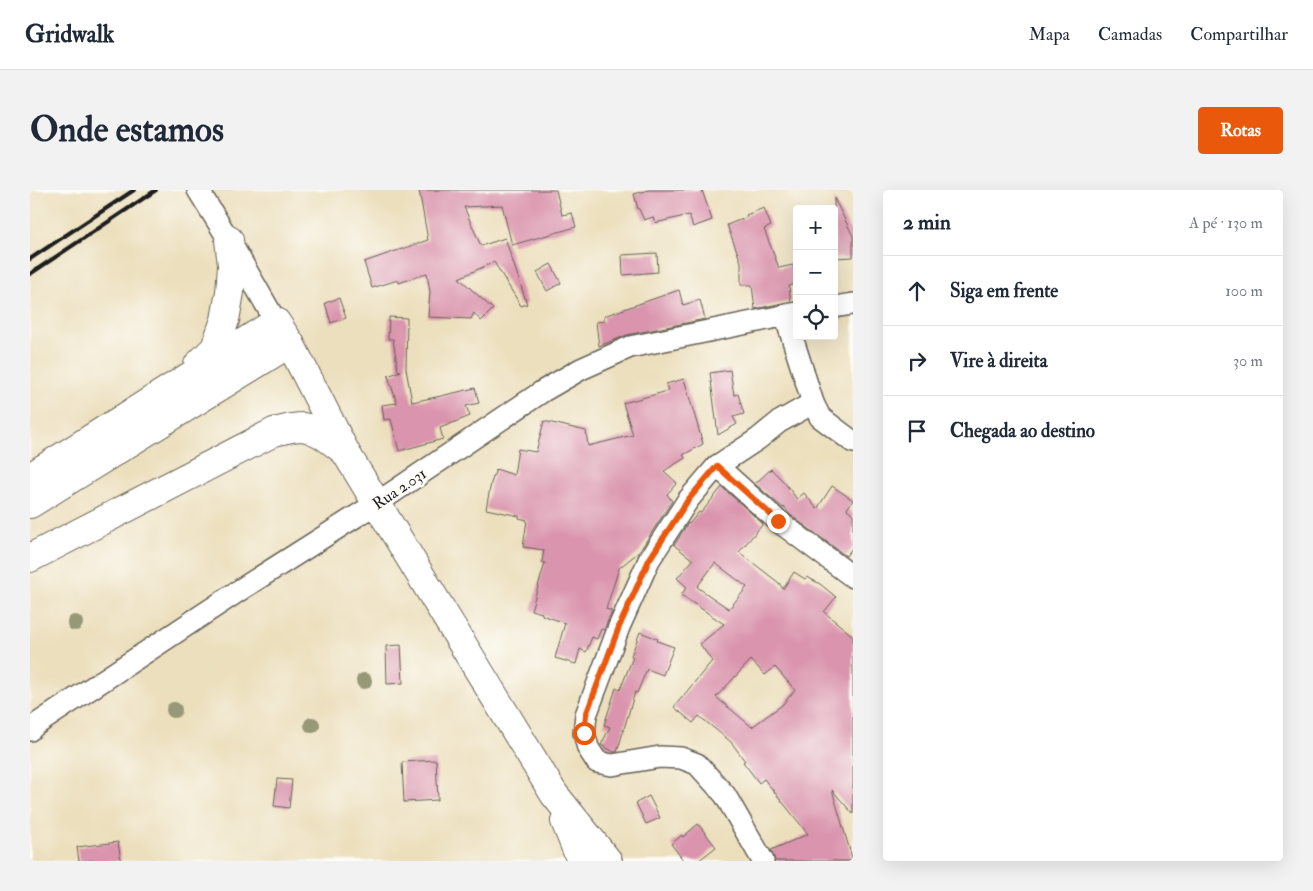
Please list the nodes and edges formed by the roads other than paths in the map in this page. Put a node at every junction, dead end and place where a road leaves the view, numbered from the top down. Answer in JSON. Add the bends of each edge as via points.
{"nodes":[{"id":1,"x":198,"y":190,"type":"edge"},
{"id":2,"x":229,"y":240,"type":"junction"},
{"id":3,"x":853,"y":304,"type":"edge"},
{"id":4,"x":838,"y":306,"type":"edge"},
{"id":5,"x":791,"y":314,"type":"edge"},
{"id":6,"x":283,"y":333,"type":"junction"},
{"id":7,"x":183,"y":381,"type":"junction"},
{"id":8,"x":813,"y":403,"type":"junction"},
{"id":9,"x":853,"y":442,"type":"edge"},
{"id":10,"x":346,"y":453,"type":"junction"},
{"id":11,"x":717,"y":466,"type":"junction"},
{"id":12,"x":30,"y":478,"type":"edge"},
{"id":13,"x":377,"y":503,"type":"junction"},
{"id":14,"x":30,"y":504,"type":"edge"},
{"id":15,"x":30,"y":558,"type":"edge"},
{"id":16,"x":853,"y":577,"type":"edge"},
{"id":17,"x":30,"y":730,"type":"edge"},
{"id":18,"x":554,"y":794,"type":"junction"},
{"id":19,"x":581,"y":861,"type":"edge"},
{"id":20,"x":608,"y":861,"type":"edge"},
{"id":21,"x":763,"y":861,"type":"edge"}],
"edges":[{"from":1,"to":2,"type":"street"},
{"from":2,"to":6,"type":"street"},
{"from":2,"to":7,"type":"highway","via":[[232,264],[225,320],[215,348]]},
{"from":3,"to":4,"type":"street"},
{"from":5,"to":8,"type":"street"},
{"from":5,"to":13,"type":"street","name":"Rua 2.031","via":[[630,347],[581,369]]},
{"from":6,"to":7,"type":"highway"},
{"from":6,"to":10,"type":"highway"},
{"from":6,"to":14,"type":"highway"},
{"from":7,"to":12,"type":"highway"},
{"from":8,"to":9,"type":"street","via":[[820,417]]},
{"from":8,"to":11,"type":"street","via":[[779,422]]},
{"from":10,"to":13,"type":"highway"},
{"from":10,"to":15,"type":"highway","via":[[324,434],[303,427],[274,432]]},
{"from":11,"to":16,"type":"street","via":[[778,521]]},
{"from":11,"to":21,"type":"street","via":[[688,500],[649,560],[619,627],[586,715],[584,733],[597,762],[612,765],[660,757],[681,758],[696,764],[725,795]]},
{"from":13,"to":17,"type":"street","name":"Rua 2.031"},
{"from":13,"to":18,"type":"highway"},
{"from":18,"to":19,"type":"highway"},
{"from":18,"to":20,"type":"highway"}]}
